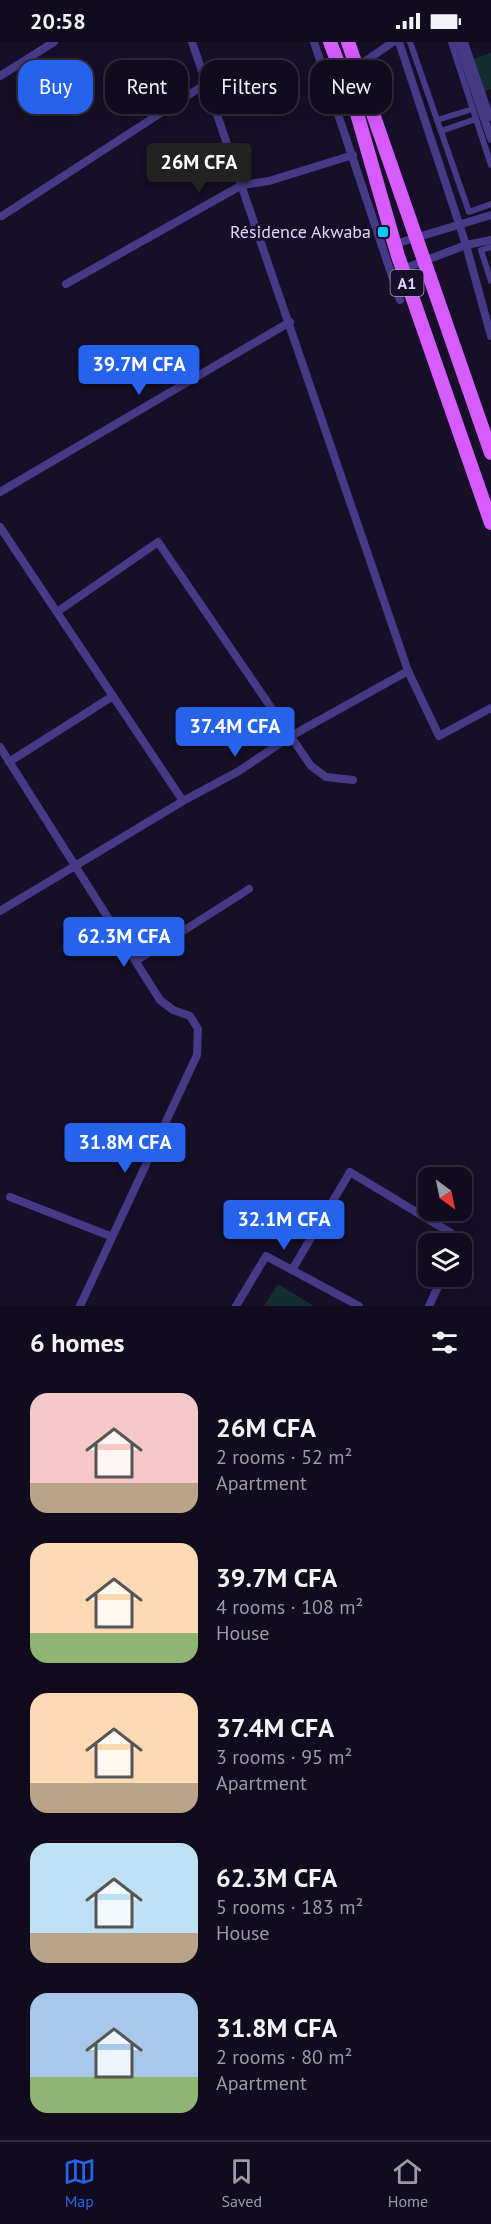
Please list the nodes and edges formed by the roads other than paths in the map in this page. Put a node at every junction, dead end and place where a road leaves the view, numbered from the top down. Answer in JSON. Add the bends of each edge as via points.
{"nodes":[{"id":1,"x":54,"y":42,"type":"edge"},
{"id":2,"x":192,"y":42,"type":"edge"},
{"id":3,"x":314,"y":42,"type":"edge"},
{"id":4,"x":330,"y":42,"type":"edge"},
{"id":5,"x":348,"y":42,"type":"edge"},
{"id":6,"x":393,"y":42,"type":"edge"},
{"id":7,"x":399,"y":42,"type":"edge"},
{"id":8,"x":451,"y":42,"type":"edge"},
{"id":9,"x":458,"y":42,"type":"edge"},
{"id":10,"x":465,"y":42,"type":"edge"},
{"id":11,"x":412,"y":43,"type":"edge"},
{"id":12,"x":354,"y":60,"type":"edge"},
{"id":13,"x":367,"y":60,"type":"edge"},
{"id":14,"x":200,"y":64,"type":"edge"},
{"id":15,"x":0,"y":75,"type":"edge"},
{"id":16,"x":200,"y":88,"type":"edge"},
{"id":17,"x":491,"y":90,"type":"edge"},
{"id":18,"x":483,"y":93,"type":"junction"},
{"id":19,"x":473,"y":109,"type":"junction"},
{"id":20,"x":218,"y":114,"type":"edge"},
{"id":21,"x":373,"y":114,"type":"edge"},
{"id":22,"x":491,"y":118,"type":"edge"},
{"id":23,"x":476,"y":119,"type":"junction"},
{"id":24,"x":437,"y":120,"type":"junction"},
{"id":25,"x":441,"y":131,"type":"junction"},
{"id":26,"x":491,"y":139,"type":"edge"},
{"id":27,"x":353,"y":155,"type":"junction"},
{"id":28,"x":491,"y":165,"type":"edge"},
{"id":29,"x":242,"y":185,"type":"junction"},
{"id":30,"x":491,"y":204,"type":"edge"},
{"id":31,"x":491,"y":215,"type":"edge"},
{"id":32,"x":2,"y":216,"type":"edge"},
{"id":33,"x":459,"y":226,"type":"junction"},
{"id":34,"x":416,"y":237,"type":"junction"},
{"id":35,"x":491,"y":240,"type":"edge"},
{"id":36,"x":395,"y":244,"type":"junction"},
{"id":37,"x":466,"y":245,"type":"junction"},
{"id":38,"x":491,"y":247,"type":"edge"},
{"id":39,"x":424,"y":261,"type":"junction"},
{"id":40,"x":403,"y":269,"type":"junction"},
{"id":41,"x":491,"y":281,"type":"edge"},
{"id":42,"x":66,"y":284,"type":"dead end"},
{"id":43,"x":400,"y":300,"type":"dead end"},
{"id":44,"x":290,"y":322,"type":"junction"},
{"id":45,"x":491,"y":336,"type":"edge"},
{"id":46,"x":491,"y":453,"type":"edge"},
{"id":47,"x":0,"y":492,"type":"edge"},
{"id":48,"x":491,"y":523,"type":"edge"},
{"id":49,"x":0,"y":528,"type":"edge"},
{"id":50,"x":57,"y":612,"type":"junction"},
{"id":51,"x":408,"y":672,"type":"junction"},
{"id":52,"x":113,"y":696,"type":"junction"},
{"id":53,"x":491,"y":708,"type":"edge"},
{"id":54,"x":291,"y":736,"type":"junction"},
{"id":55,"x":0,"y":747,"type":"edge"},
{"id":56,"x":9,"y":762,"type":"junction"},
{"id":57,"x":353,"y":780,"type":"dead end"},
{"id":58,"x":183,"y":801,"type":"junction"},
{"id":59,"x":75,"y":866,"type":"junction"},
{"id":60,"x":249,"y":889,"type":"dead end"},
{"id":61,"x":0,"y":911,"type":"edge"},
{"id":62,"x":136,"y":962,"type":"junction"},
{"id":63,"x":10,"y":1197,"type":"dead end"},
{"id":64,"x":451,"y":1233,"type":"edge"},
{"id":65,"x":110,"y":1236,"type":"junction"},
{"id":66,"x":292,"y":1270,"type":"junction"},
{"id":67,"x":438,"y":1287,"type":"edge"},
{"id":68,"x":80,"y":1306,"type":"edge"},
{"id":69,"x":236,"y":1306,"type":"edge"},
{"id":70,"x":359,"y":1306,"type":"edge"},
{"id":71,"x":429,"y":1306,"type":"edge"}],
"edges":[{"from":1,"to":15,"type":"street"},
{"from":2,"to":14,"type":"street"},
{"from":3,"to":27,"type":"street"},
{"from":4,"to":36,"type":"main road","number":"A1","via":[[356,111]]},
{"from":5,"to":12,"type":"main road","number":"A1"},
{"from":6,"to":13,"type":"street"},
{"from":7,"to":33,"type":"street"},
{"from":8,"to":19,"type":"street"},
{"from":9,"to":26,"type":"street"},
{"from":10,"to":18,"type":"street"},
{"from":11,"to":24,"type":"street"},
{"from":16,"to":32,"type":"street"},
{"from":17,"to":18,"type":"street"},
{"from":18,"to":22,"type":"street"},
{"from":19,"to":23,"type":"street"},
{"from":19,"to":24,"type":"street"},
{"from":20,"to":29,"type":"street"},
{"from":21,"to":34,"type":"main road","number":"A1"},
{"from":23,"to":25,"type":"street"},
{"from":23,"to":28,"type":"street"},
{"from":24,"to":25,"type":"street"},
{"from":25,"to":30,"type":"street","via":[[469,212]]},
{"from":27,"to":29,"type":"street","via":[[270,181]]},
{"from":27,"to":43,"type":"street"},
{"from":29,"to":42,"type":"street"},
{"from":29,"to":44,"type":"street"},
{"from":31,"to":33,"type":"street"},
{"from":33,"to":34,"type":"street"},
{"from":33,"to":37,"type":"street"},
{"from":34,"to":36,"type":"street"},
{"from":34,"to":39,"type":"main road","number":"A1"},
{"from":35,"to":37,"type":"street"},
{"from":36,"to":40,"type":"main road","number":"A1"},
{"from":37,"to":39,"type":"street"},
{"from":37,"to":45,"type":"street"},
{"from":38,"to":41,"type":"street","via":[[481,250]]},
{"from":39,"to":40,"type":"street"},
{"from":39,"to":46,"type":"main road","number":"A1"},
{"from":40,"to":48,"type":"main road","number":"A1"},
{"from":44,"to":47,"type":"street"},
{"from":44,"to":51,"type":"street"},
{"from":49,"to":50,"type":"street"},
{"from":50,"to":52,"type":"street"},
{"from":50,"to":54,"type":"street","via":[[158,542]]},
{"from":51,"to":53,"type":"street","via":[[439,736]]},
{"from":51,"to":54,"type":"street"},
{"from":52,"to":56,"type":"street"},
{"from":52,"to":58,"type":"street"},
{"from":54,"to":57,"type":"street","via":[[311,766],[326,777]]},
{"from":54,"to":58,"type":"street","via":[[239,771]]},
{"from":55,"to":56,"type":"street"},
{"from":56,"to":59,"type":"street"},
{"from":58,"to":59,"type":"street"},
{"from":59,"to":61,"type":"street"},
{"from":59,"to":62,"type":"street"},
{"from":60,"to":62,"type":"street"},
{"from":62,"to":65,"type":"street","via":[[160,1000],[190,1016],[198,1029],[197,1055]]},
{"from":63,"to":65,"type":"street"},
{"from":64,"to":66,"type":"street","via":[[350,1172]]},
{"from":65,"to":68,"type":"street"},
{"from":66,"to":69,"type":"street","via":[[266,1256]]},
{"from":66,"to":70,"type":"street"},
{"from":67,"to":71,"type":"street"}]}
